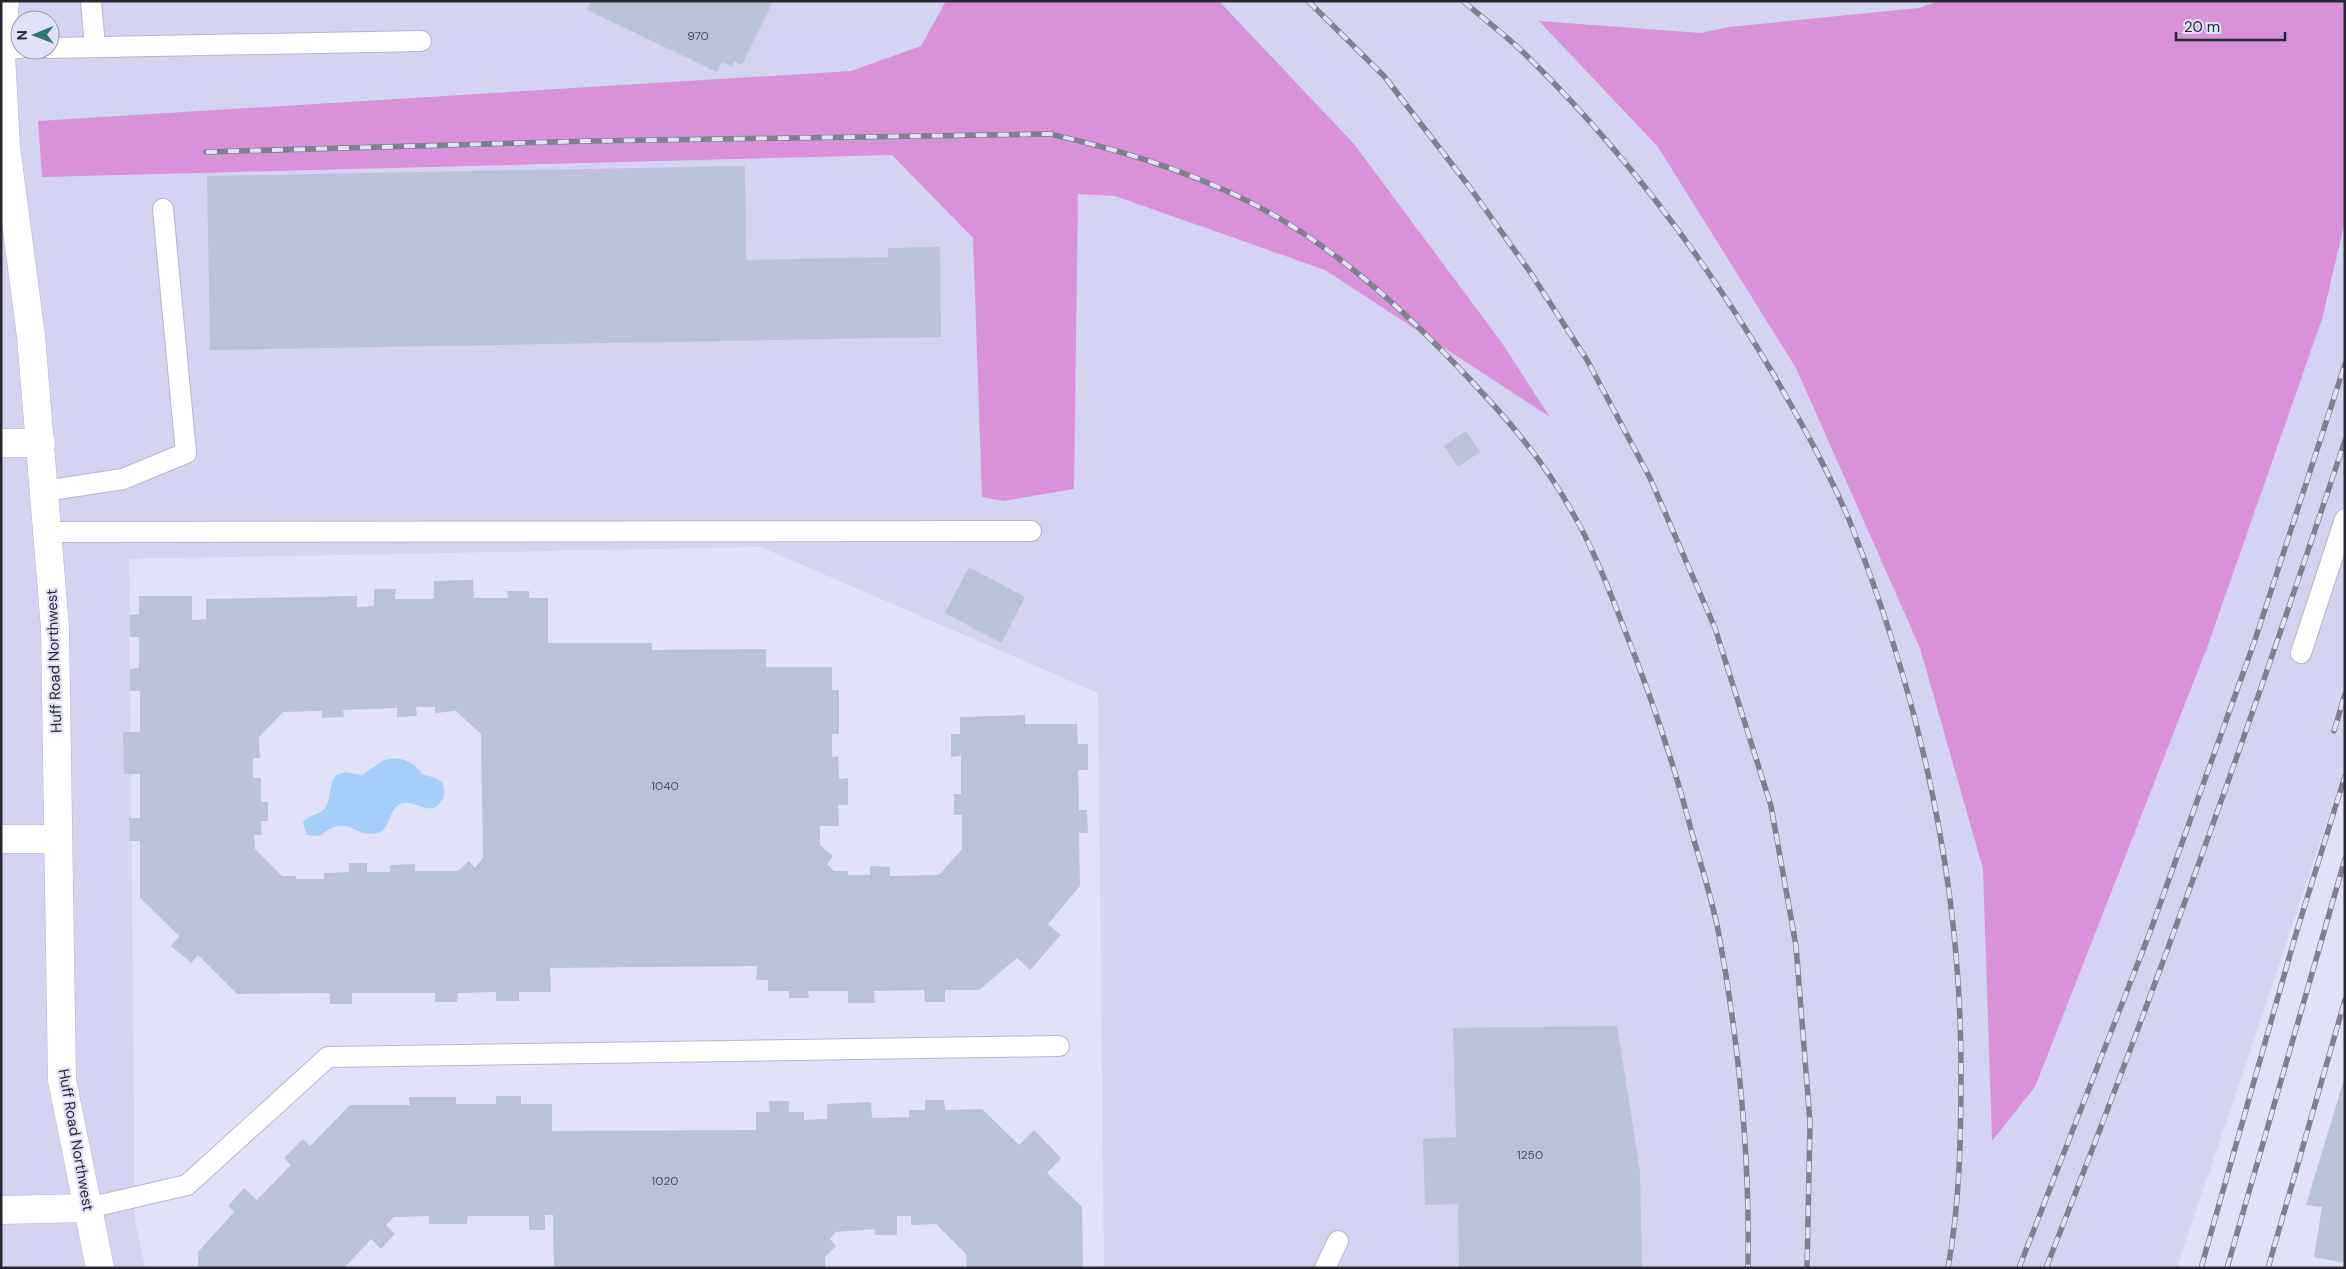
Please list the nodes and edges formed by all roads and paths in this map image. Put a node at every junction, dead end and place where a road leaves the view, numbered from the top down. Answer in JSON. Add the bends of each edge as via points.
{"nodes":[{"id":1,"x":5,"y":1,"type":"edge"},
{"id":2,"x":90,"y":1,"type":"edge"},
{"id":3,"x":420,"y":41,"type":"dead end"},
{"id":4,"x":1,"y":47,"type":"edge"},
{"id":5,"x":95,"y":47,"type":"junction"},
{"id":6,"x":60,"y":48,"type":"edge"},
{"id":7,"x":1,"y":54,"type":"edge"},
{"id":8,"x":163,"y":209,"type":"dead end"},
{"id":9,"x":1,"y":443,"type":"edge"},
{"id":10,"x":41,"y":443,"type":"junction"},
{"id":11,"x":44,"y":490,"type":"junction"},
{"id":12,"x":2345,"y":519,"type":"edge"},
{"id":13,"x":1030,"y":531,"type":"dead end"},
{"id":14,"x":48,"y":532,"type":"junction"},
{"id":15,"x":2301,"y":653,"type":"dead end"},
{"id":16,"x":58,"y":839,"type":"junction"},
{"id":17,"x":1,"y":840,"type":"edge"},
{"id":18,"x":1060,"y":1046,"type":"dead end"},
{"id":19,"x":88,"y":1208,"type":"junction"},
{"id":20,"x":1,"y":1210,"type":"edge"},
{"id":21,"x":1338,"y":1241,"type":"dead end"},
{"id":22,"x":100,"y":1268,"type":"edge"},
{"id":23,"x":1325,"y":1268,"type":"edge"}],
"edges":[{"from":1,"to":4,"type":"street"},
{"from":2,"to":5,"type":"lane"},
{"from":3,"to":5,"type":"lane"},
{"from":5,"to":6,"type":"lane"},
{"from":7,"to":10,"type":"street","name":"Huff Road Northwest","via":[[6,147],[31,336]]},
{"from":8,"to":11,"type":"lane","via":[[186,453],[123,478]]},
{"from":9,"to":10,"type":"street"},
{"from":10,"to":11,"type":"street","name":"Huff Road Northwest"},
{"from":11,"to":14,"type":"street","name":"Huff Road Northwest"},
{"from":12,"to":15,"type":"lane"},
{"from":13,"to":14,"type":"lane"},
{"from":14,"to":16,"type":"street","name":"Huff Road Northwest","via":[[55,628]]},
{"from":16,"to":17,"type":"street"},
{"from":16,"to":19,"type":"street","name":"Huff Road Northwest","via":[[62,1080]]},
{"from":18,"to":19,"type":"lane","via":[[328,1057],[187,1185]]},
{"from":19,"to":20,"type":"street"},
{"from":19,"to":22,"type":"street","name":"Huff Road Northwest"},
{"from":21,"to":23,"type":"lane"}]}
